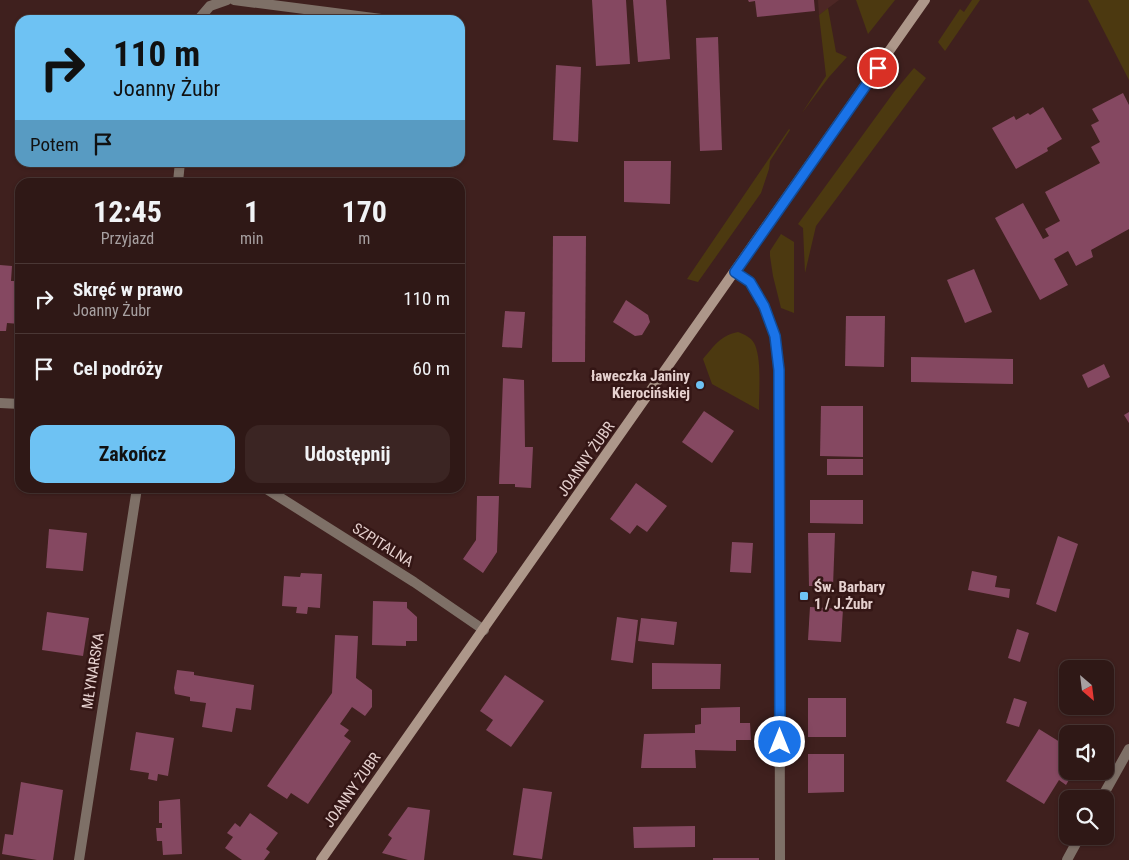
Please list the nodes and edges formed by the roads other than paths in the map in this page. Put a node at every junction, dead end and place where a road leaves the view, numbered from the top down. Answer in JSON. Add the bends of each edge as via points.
{"nodes":[{"id":1,"x":227,"y":0,"type":"edge"},
{"id":2,"x":234,"y":0,"type":"edge"},
{"id":3,"x":925,"y":0,"type":"edge"},
{"id":4,"x":202,"y":15,"type":"edge"},
{"id":5,"x":350,"y":15,"type":"edge"},
{"id":6,"x":735,"y":272,"type":"junction"},
{"id":7,"x":0,"y":403,"type":"edge"},
{"id":8,"x":15,"y":404,"type":"edge"},
{"id":9,"x":136,"y":493,"type":"edge"},
{"id":10,"x":273,"y":493,"type":"edge"},
{"id":11,"x":484,"y":630,"type":"junction"},
{"id":12,"x":1129,"y":749,"type":"edge"},
{"id":13,"x":1106,"y":790,"type":"edge"},
{"id":14,"x":1075,"y":845,"type":"edge"},
{"id":15,"x":79,"y":860,"type":"edge"},
{"id":16,"x":321,"y":860,"type":"edge"},
{"id":17,"x":780,"y":860,"type":"edge"},
{"id":18,"x":1066,"y":860,"type":"edge"}],
"edges":[{"from":1,"to":4,"type":"street","via":[[210,6]]},
{"from":2,"to":5,"type":"street"},
{"from":3,"to":6,"type":"street","name":"JOANNY ŻUBR"},
{"from":6,"to":11,"type":"street","name":"JOANNY ŻUBR"},
{"from":6,"to":17,"type":"street","via":[[750,282],[764,306],[775,336],[779,370]]},
{"from":7,"to":8,"type":"street"},
{"from":9,"to":15,"type":"street","name":"MŁYNARSKA"},
{"from":10,"to":11,"type":"street","name":"SZPITALNA"},
{"from":11,"to":16,"type":"street","name":"JOANNY ŻUBR"},
{"from":12,"to":13,"type":"street"},
{"from":14,"to":18,"type":"street"}]}
